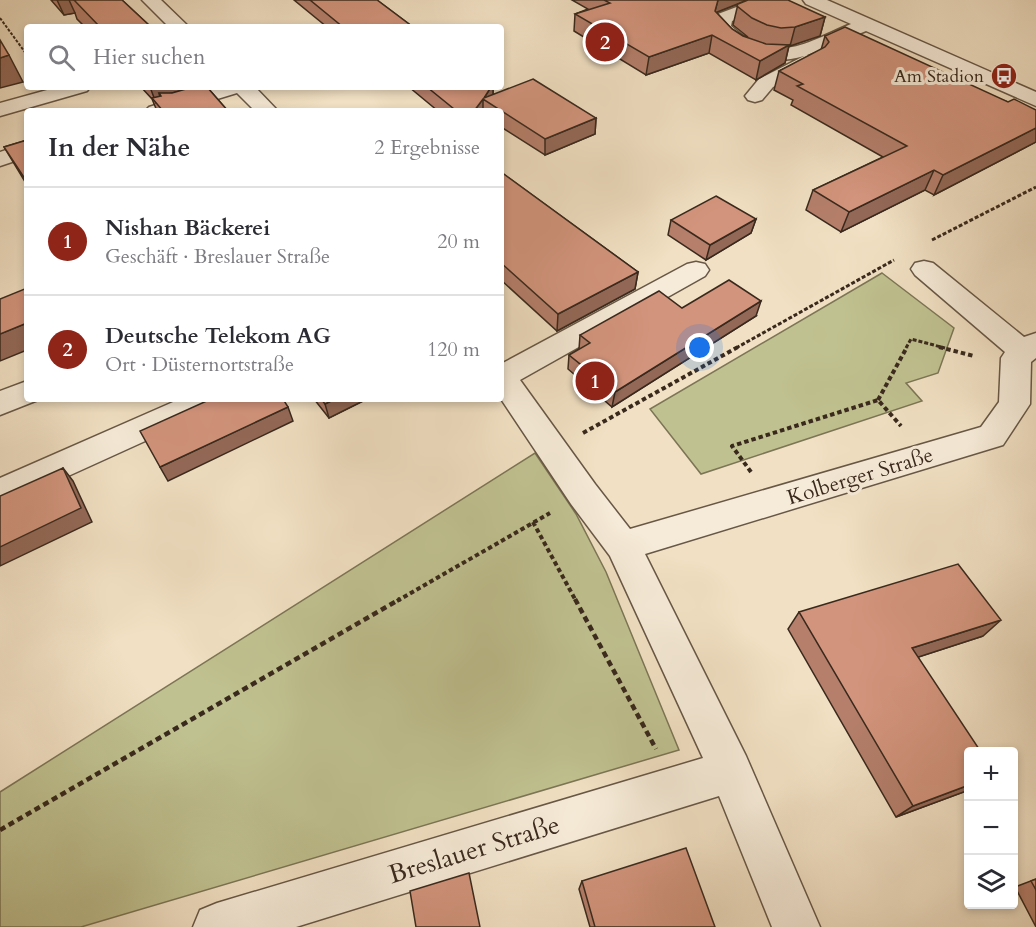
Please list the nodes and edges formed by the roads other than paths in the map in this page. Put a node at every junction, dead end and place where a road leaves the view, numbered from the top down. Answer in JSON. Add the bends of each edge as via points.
{"nodes":[{"id":1,"x":151,"y":0,"type":"edge"},
{"id":2,"x":771,"y":0,"type":"edge"},
{"id":3,"x":812,"y":0,"type":"edge"},
{"id":4,"x":177,"y":24,"type":"edge"},
{"id":5,"x":872,"y":27,"type":"junction"},
{"id":6,"x":70,"y":90,"type":"edge"},
{"id":7,"x":226,"y":90,"type":"edge"},
{"id":8,"x":246,"y":90,"type":"edge"},
{"id":9,"x":755,"y":96,"type":"dead end"},
{"id":10,"x":1036,"y":100,"type":"edge"},
{"id":11,"x":166,"y":108,"type":"edge"},
{"id":12,"x":264,"y":108,"type":"edge"},
{"id":13,"x":0,"y":111,"type":"edge"},
{"id":14,"x":24,"y":151,"type":"edge"},
{"id":15,"x":0,"y":159,"type":"edge"},
{"id":16,"x":925,"y":256,"type":"road end"},
{"id":17,"x":696,"y":270,"type":"dead end"},
{"id":18,"x":1025,"y":354,"type":"edge"},
{"id":19,"x":504,"y":375,"type":"edge"},
{"id":20,"x":504,"y":381,"type":"edge"},
{"id":21,"x":24,"y":393,"type":"edge"},
{"id":22,"x":201,"y":402,"type":"edge"},
{"id":23,"x":0,"y":404,"type":"edge"},
{"id":24,"x":0,"y":493,"type":"edge"},
{"id":25,"x":623,"y":546,"type":"junction"},
{"id":26,"x":731,"y":771,"type":"junction"},
{"id":27,"x":217,"y":927,"type":"edge"},
{"id":28,"x":796,"y":927,"type":"edge"}],
"edges":[{"from":1,"to":4,"type":"street"},
{"from":2,"to":5,"type":"street","via":[[724,18],[722,27],[733,39],[767,56],[794,54]]},
{"from":3,"to":5,"type":"street"},
{"from":5,"to":9,"type":"street","via":[[765,83]]},
{"from":5,"to":10,"type":"street"},
{"from":6,"to":13,"type":"street"},
{"from":7,"to":11,"type":"street"},
{"from":8,"to":12,"type":"street"},
{"from":14,"to":15,"type":"street"},
{"from":16,"to":18,"type":"street"},
{"from":17,"to":19,"type":"street"},
{"from":18,"to":25,"type":"street","name":"Kolberger Straße","via":[[1014,404],[992,436]]},
{"from":20,"to":25,"type":"street"},
{"from":21,"to":23,"type":"street"},
{"from":22,"to":24,"type":"street"},
{"from":25,"to":26,"type":"street"},
{"from":26,"to":27,"type":"street","name":"Breslauer Straße"},
{"from":26,"to":28,"type":"street"}]}
